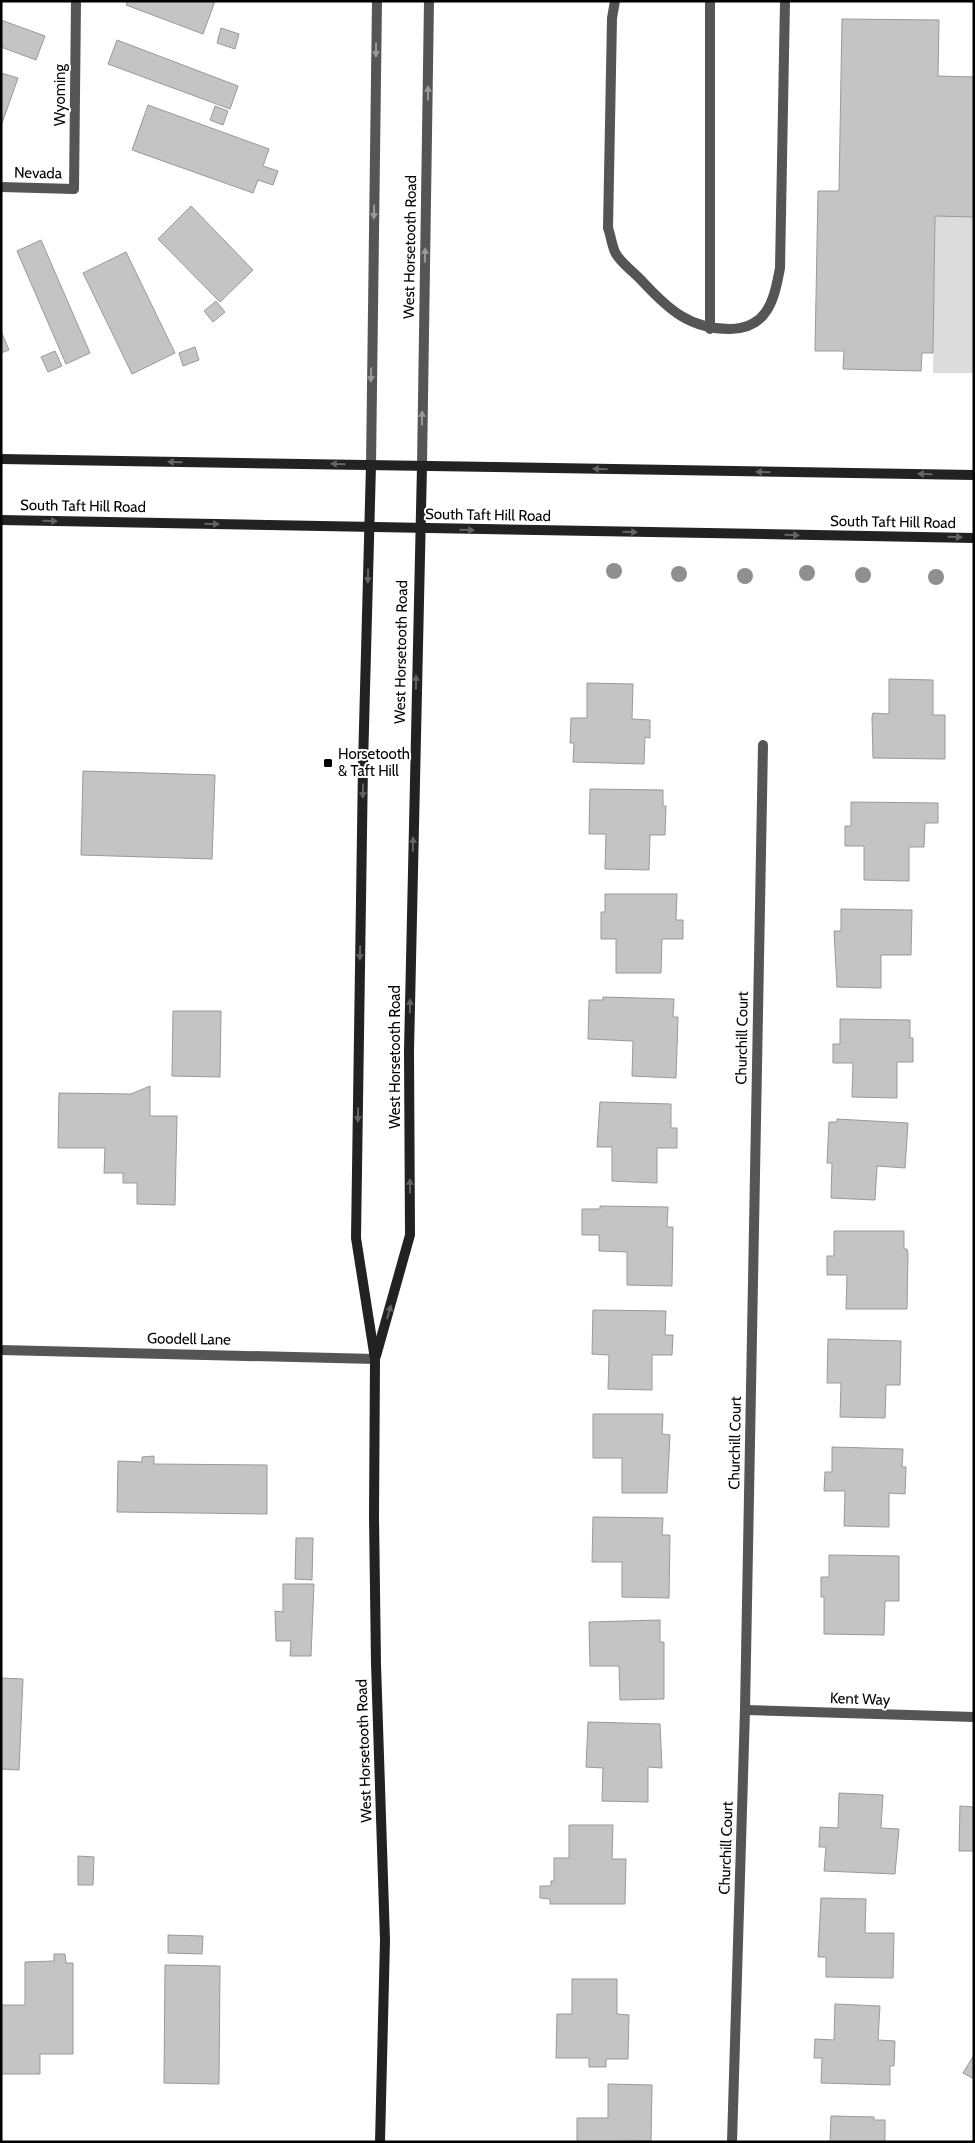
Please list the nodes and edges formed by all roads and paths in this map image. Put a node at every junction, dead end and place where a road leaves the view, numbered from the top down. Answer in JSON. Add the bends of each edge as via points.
{"nodes":[{"id":1,"x":76,"y":1,"type":"edge"},
{"id":2,"x":377,"y":1,"type":"edge"},
{"id":3,"x":429,"y":1,"type":"edge"},
{"id":4,"x":614,"y":1,"type":"edge"},
{"id":5,"x":710,"y":1,"type":"edge"},
{"id":6,"x":785,"y":1,"type":"edge"},
{"id":7,"x":1,"y":187,"type":"edge"},
{"id":8,"x":74,"y":188,"type":"joint"},
{"id":9,"x":710,"y":329,"type":"junction"},
{"id":10,"x":1,"y":459,"type":"edge"},
{"id":11,"x":371,"y":465,"type":"junction"},
{"id":12,"x":422,"y":466,"type":"junction"},
{"id":13,"x":974,"y":475,"type":"edge"},
{"id":14,"x":1,"y":520,"type":"edge"},
{"id":15,"x":369,"y":527,"type":"junction"},
{"id":16,"x":419,"y":529,"type":"junction"},
{"id":17,"x":974,"y":538,"type":"edge"},
{"id":18,"x":763,"y":745,"type":"dead end"},
{"id":19,"x":1,"y":1350,"type":"edge"},
{"id":20,"x":375,"y":1359,"type":"junction"},
{"id":21,"x":745,"y":1710,"type":"junction"},
{"id":22,"x":974,"y":1716,"type":"edge"},
{"id":23,"x":380,"y":2142,"type":"edge"},
{"id":24,"x":732,"y":2142,"type":"edge"}],
"edges":[{"from":1,"to":8,"type":"street","name":"Wyoming"},
{"from":2,"to":11,"type":"street","name":"West Horsetooth Road","one_way":true},
{"from":12,"to":3,"type":"street","name":"West Horsetooth Road","one_way":true},
{"from":4,"to":9,"type":"street","via":[[608,228],[616,254],[664,304],[687,320]]},
{"from":5,"to":9,"type":"street"},
{"from":6,"to":9,"type":"street","via":[[780,268],[776,289],[758,323],[744,328]]},
{"from":7,"to":8,"type":"street","name":"Nevada"},
{"from":11,"to":10,"type":"main road","one_way":true},
{"from":11,"to":12,"type":"main road"},
{"from":11,"to":15,"type":"main road","name":"West Horsetooth Road"},
{"from":13,"to":12,"type":"main road","one_way":true},
{"from":12,"to":16,"type":"main road","name":"West Horsetooth Road"},
{"from":14,"to":15,"type":"main road","name":"South Taft Hill Road","one_way":true},
{"from":15,"to":16,"type":"main road","name":"South Taft Hill Road"},
{"from":15,"to":20,"type":"main road","name":"West Horsetooth Road","one_way":true,"via":[[356,1238]]},
{"from":16,"to":17,"type":"main road","name":"South Taft Hill Road","one_way":true},
{"from":20,"to":16,"type":"main road","name":"West Horsetooth Road","one_way":true,"via":[[410,1235],[409,1051]]},
{"from":18,"to":21,"type":"street","name":"Churchill Court"},
{"from":19,"to":20,"type":"street","name":"Goodell Lane"},
{"from":20,"to":23,"type":"main road","name":"West Horsetooth Road","via":[[376,1644],[385,1940]]},
{"from":21,"to":22,"type":"street","name":"Kent Way"},
{"from":21,"to":24,"type":"street","name":"Churchill Court"}]}
